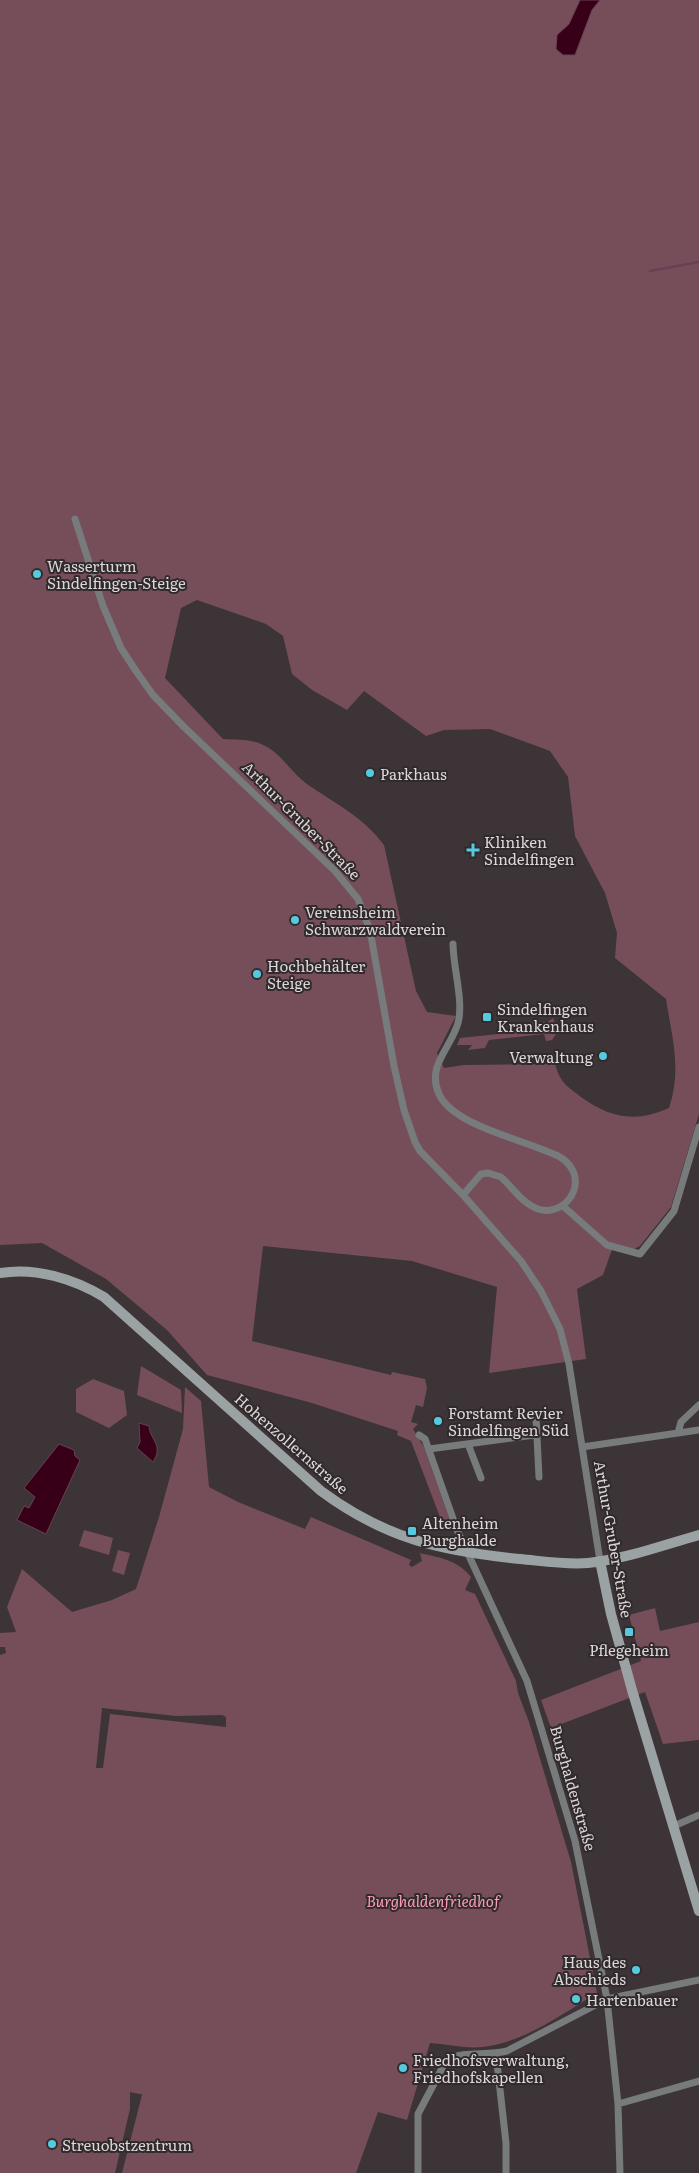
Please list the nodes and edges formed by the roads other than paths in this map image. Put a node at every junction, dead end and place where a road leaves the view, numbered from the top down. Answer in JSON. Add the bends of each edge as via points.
{"nodes":[{"id":1,"x":75,"y":519,"type":"dead end"},
{"id":2,"x":452,"y":944,"type":"dead end"},
{"id":3,"x":699,"y":1127,"type":"edge"},
{"id":4,"x":462,"y":1195,"type":"junction"},
{"id":5,"x":563,"y":1206,"type":"junction"},
{"id":6,"x":0,"y":1273,"type":"edge"},
{"id":7,"x":699,"y":1405,"type":"edge"},
{"id":8,"x":536,"y":1417,"type":"dead end"},
{"id":9,"x":699,"y":1430,"type":"edge"},
{"id":10,"x":678,"y":1433,"type":"junction"},
{"id":11,"x":419,"y":1435,"type":"dead end"},
{"id":12,"x":535,"y":1435,"type":"junction"},
{"id":13,"x":468,"y":1444,"type":"junction"},
{"id":14,"x":582,"y":1447,"type":"junction"},
{"id":15,"x":429,"y":1449,"type":"junction"},
{"id":16,"x":539,"y":1477,"type":"dead end"},
{"id":17,"x":481,"y":1478,"type":"dead end"},
{"id":18,"x":699,"y":1535,"type":"edge"},
{"id":19,"x":470,"y":1553,"type":"junction"},
{"id":20,"x":600,"y":1561,"type":"junction"},
{"id":21,"x":699,"y":1816,"type":"edge"},
{"id":22,"x":674,"y":1826,"type":"junction"},
{"id":23,"x":697,"y":1898,"type":"edge"},
{"id":24,"x":699,"y":1911,"type":"edge"},
{"id":25,"x":699,"y":1980,"type":"edge"},
{"id":26,"x":607,"y":1999,"type":"junction"},
{"id":27,"x":496,"y":2054,"type":"junction"},
{"id":28,"x":699,"y":2081,"type":"edge"},
{"id":29,"x":618,"y":2104,"type":"junction"},
{"id":30,"x":418,"y":2173,"type":"edge"},
{"id":31,"x":506,"y":2173,"type":"edge"},
{"id":32,"x":620,"y":2173,"type":"edge"}],
"edges":[{"from":1,"to":4,"type":"street","name":"Arthur-Gruber-Straße","via":[[103,606],[121,648],[153,695],[334,871],[358,900],[370,930],[385,1022],[410,1130],[420,1152]]},
{"from":2,"to":5,"type":"street","via":[[459,1013],[457,1025],[437,1064],[435,1074],[439,1094],[446,1105],[468,1119],[564,1159],[573,1171],[575,1183],[570,1198]]},
{"from":3,"to":5,"type":"street","via":[[674,1211],[640,1254],[607,1245]]},
{"from":4,"to":5,"type":"street","via":[[475,1179],[488,1173],[501,1177],[532,1207],[548,1211]]},
{"from":4,"to":14,"type":"street","name":"Arthur-Gruber-Straße","via":[[521,1261],[550,1308],[560,1329],[569,1364]]},
{"from":6,"to":19,"type":"street","name":"Hohenzollernstraße","via":[[29,1272],[54,1276],[91,1289],[121,1310],[273,1450],[340,1505],[394,1533],[428,1545]]},
{"from":7,"to":10,"type":"street","via":[[681,1422]]},
{"from":8,"to":12,"type":"street"},
{"from":9,"to":10,"type":"street"},
{"from":10,"to":14,"type":"street"},
{"from":11,"to":15,"type":"street","name":"Burghaldenstraße","via":[[425,1439]]},
{"from":12,"to":13,"type":"street"},
{"from":12,"to":16,"type":"street"},
{"from":13,"to":15,"type":"street"},
{"from":13,"to":17,"type":"street"},
{"from":14,"to":20,"type":"street","name":"Arthur-Gruber-Straße"},
{"from":15,"to":19,"type":"street","name":"Burghaldenstraße","via":[[458,1530]]},
{"from":18,"to":20,"type":"street","name":"Hohenzollernstraße"},
{"from":19,"to":20,"type":"street","name":"Hohenzollernstraße","via":[[582,1564]]},
{"from":19,"to":26,"type":"street","name":"Burghaldenstraße","via":[[527,1681],[537,1711],[580,1860]]},
{"from":20,"to":22,"type":"street","name":"Arthur-Gruber-Straße","via":[[632,1690]]},
{"from":21,"to":22,"type":"street"},
{"from":22,"to":23,"type":"street","name":"Arthur-Gruber-Straße"},
{"from":23,"to":24,"type":"street","name":"Arthur-Gruber-Straße"},
{"from":25,"to":26,"type":"street"},
{"from":26,"to":27,"type":"street","via":[[540,2035]]},
{"from":26,"to":29,"type":"street","name":"Burghaldenstraße"},
{"from":27,"to":30,"type":"street","via":[[456,2056],[444,2061],[418,2114]]},
{"from":27,"to":31,"type":"street"},
{"from":28,"to":29,"type":"street"},
{"from":29,"to":32,"type":"street","name":"Burghaldenstraße"}]}
